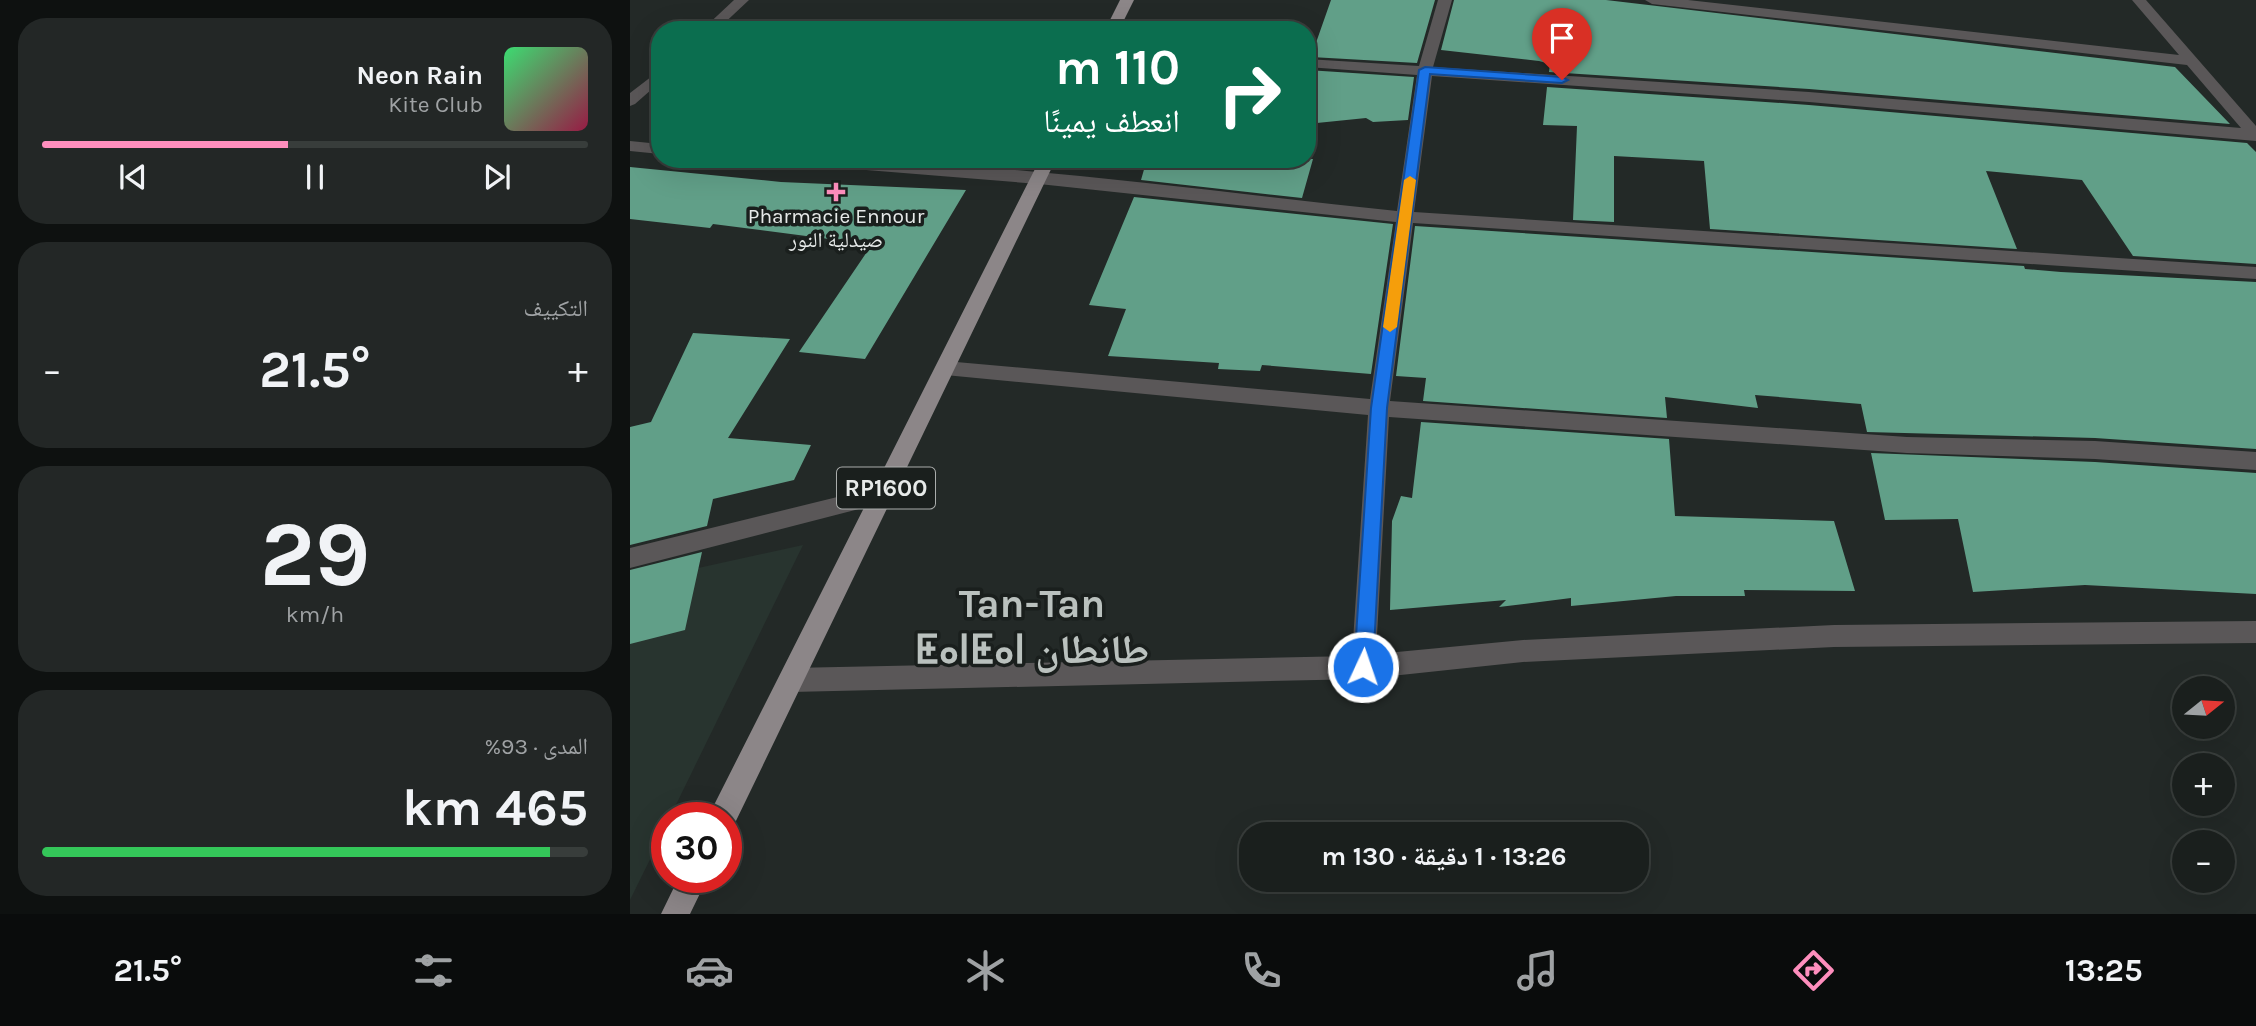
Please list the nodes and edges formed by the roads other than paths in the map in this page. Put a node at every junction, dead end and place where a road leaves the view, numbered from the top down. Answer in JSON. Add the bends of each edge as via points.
{"nodes":[{"id":1,"x":742,"y":0,"type":"edge"},
{"id":2,"x":1126,"y":0,"type":"edge"},
{"id":3,"x":1445,"y":0,"type":"edge"},
{"id":4,"x":1652,"y":0,"type":"edge"},
{"id":5,"x":2139,"y":0,"type":"edge"},
{"id":6,"x":719,"y":21,"type":"edge"},
{"id":7,"x":1116,"y":21,"type":"edge"},
{"id":8,"x":2190,"y":61,"type":"junction"},
{"id":9,"x":1316,"y":64,"type":"edge"},
{"id":10,"x":1425,"y":70,"type":"junction"},
{"id":11,"x":651,"y":82,"type":"edge"},
{"id":12,"x":630,"y":101,"type":"edge"},
{"id":13,"x":2255,"y":135,"type":"edge"},
{"id":14,"x":630,"y":146,"type":"edge"},
{"id":15,"x":651,"y":148,"type":"edge"},
{"id":16,"x":1018,"y":168,"type":"edge"},
{"id":17,"x":1043,"y":169,"type":"edge"},
{"id":18,"x":1405,"y":217,"type":"junction"},
{"id":19,"x":2256,"y":273,"type":"edge"},
{"id":20,"x":945,"y":368,"type":"junction"},
{"id":21,"x":1379,"y":408,"type":"junction"},
{"id":22,"x":2256,"y":461,"type":"edge"},
{"id":23,"x":882,"y":495,"type":"junction"},
{"id":24,"x":630,"y":558,"type":"edge"},
{"id":25,"x":2256,"y":632,"type":"edge"},
{"id":26,"x":1363,"y":667,"type":"junction"},
{"id":27,"x":791,"y":680,"type":"junction"},
{"id":28,"x":730,"y":802,"type":"edge"},
{"id":29,"x":686,"y":893,"type":"edge"},
{"id":30,"x":675,"y":914,"type":"edge"}],
"edges":[{"from":1,"to":6,"type":"street"},
{"from":2,"to":7,"type":"main road"},
{"from":3,"to":10,"type":"street"},
{"from":4,"to":8,"type":"street"},
{"from":5,"to":8,"type":"street"},
{"from":8,"to":13,"type":"street"},
{"from":9,"to":10,"type":"street"},
{"from":10,"to":13,"type":"street"},
{"from":10,"to":18,"type":"street"},
{"from":11,"to":12,"type":"street"},
{"from":14,"to":15,"type":"street"},
{"from":16,"to":17,"type":"street"},
{"from":17,"to":18,"type":"street"},
{"from":17,"to":20,"type":"main road","number":"RP1600"},
{"from":18,"to":19,"type":"street"},
{"from":18,"to":21,"type":"street"},
{"from":20,"to":21,"type":"street"},
{"from":20,"to":23,"type":"main road","number":"RP1600"},
{"from":21,"to":22,"type":"street","via":[[1907,444]]},
{"from":21,"to":26,"type":"street"},
{"from":23,"to":24,"type":"street"},
{"from":23,"to":27,"type":"main road","number":"RP1600"},
{"from":25,"to":26,"type":"street","via":[[1795,638],[1523,651]]},
{"from":26,"to":27,"type":"street"},
{"from":27,"to":28,"type":"main road","number":"RP1600"},
{"from":29,"to":30,"type":"main road"}]}
